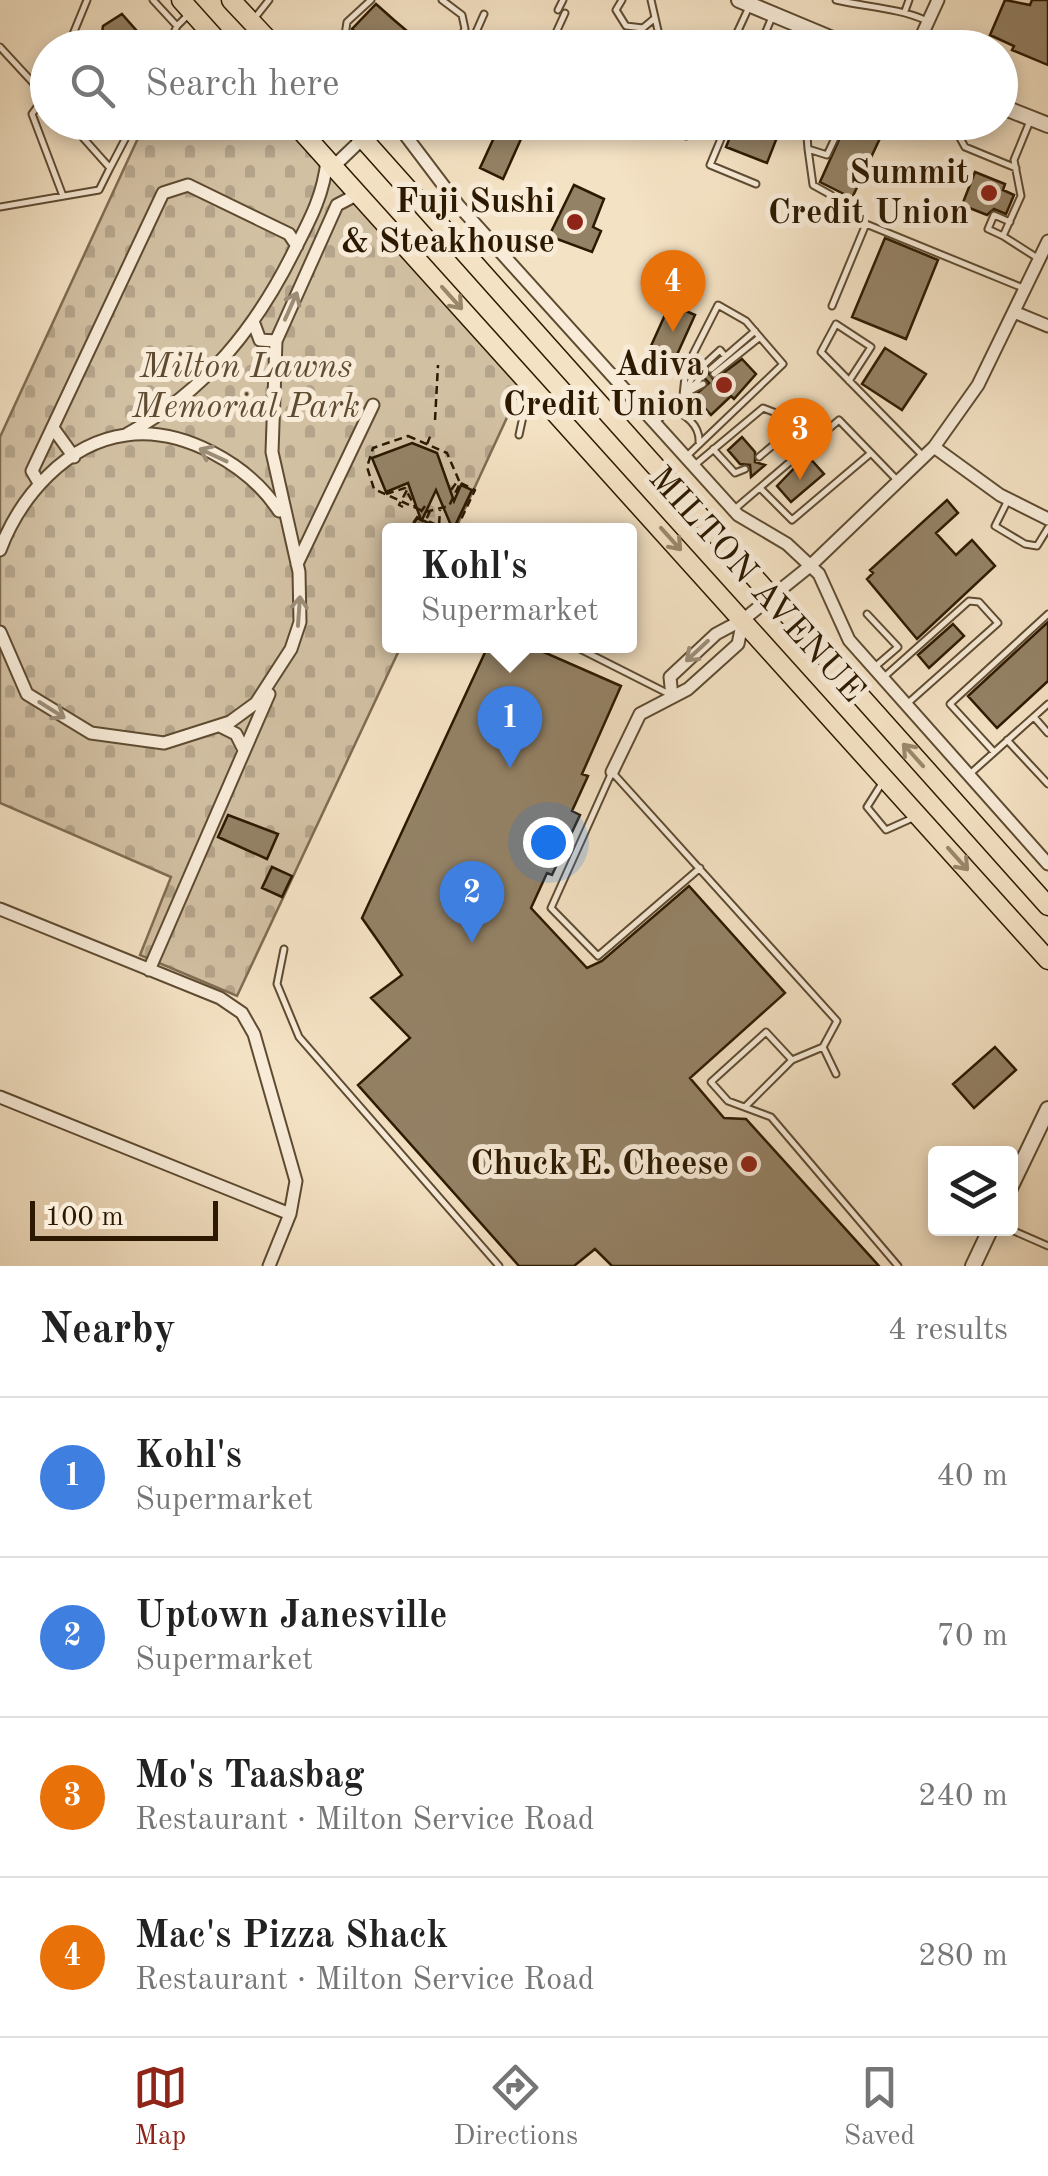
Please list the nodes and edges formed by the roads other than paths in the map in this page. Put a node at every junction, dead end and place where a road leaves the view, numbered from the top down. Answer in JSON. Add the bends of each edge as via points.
{"nodes":[{"id":1,"x":87,"y":0,"type":"edge"},
{"id":2,"x":153,"y":0,"type":"edge"},
{"id":3,"x":231,"y":0,"type":"edge"},
{"id":4,"x":269,"y":0,"type":"edge"},
{"id":5,"x":372,"y":0,"type":"edge"},
{"id":6,"x":442,"y":0,"type":"edge"},
{"id":7,"x":563,"y":0,"type":"edge"},
{"id":8,"x":622,"y":0,"type":"edge"},
{"id":9,"x":651,"y":0,"type":"edge"},
{"id":10,"x":836,"y":0,"type":"edge"},
{"id":11,"x":910,"y":0,"type":"edge"},
{"id":12,"x":938,"y":0,"type":"edge"},
{"id":13,"x":745,"y":2,"type":"edge"},
{"id":14,"x":186,"y":6,"type":"edge"},
{"id":15,"x":905,"y":11,"type":"junction"},
{"id":16,"x":484,"y":14,"type":"dead end"},
{"id":17,"x":774,"y":14,"type":"junction"},
{"id":18,"x":655,"y":18,"type":"junction"},
{"id":19,"x":928,"y":21,"type":"junction"},
{"id":20,"x":252,"y":22,"type":"junction"},
{"id":21,"x":177,"y":26,"type":"junction"},
{"id":22,"x":644,"y":28,"type":"junction"},
{"id":23,"x":75,"y":30,"type":"edge"},
{"id":24,"x":175,"y":30,"type":"edge"},
{"id":25,"x":208,"y":30,"type":"edge"},
{"id":26,"x":259,"y":30,"type":"edge"},
{"id":27,"x":346,"y":30,"type":"edge"},
{"id":28,"x":464,"y":30,"type":"edge"},
{"id":29,"x":479,"y":30,"type":"edge"},
{"id":30,"x":555,"y":30,"type":"edge"},
{"id":31,"x":648,"y":30,"type":"edge"},
{"id":32,"x":658,"y":30,"type":"edge"},
{"id":33,"x":736,"y":30,"type":"edge"},
{"id":34,"x":767,"y":30,"type":"edge"},
{"id":35,"x":812,"y":30,"type":"edge"},
{"id":36,"x":924,"y":30,"type":"edge"},
{"id":37,"x":0,"y":47,"type":"edge"},
{"id":38,"x":30,"y":80,"type":"edge"},
{"id":39,"x":1018,"y":113,"type":"edge"},
{"id":40,"x":1031,"y":118,"type":"junction"},
{"id":41,"x":1048,"y":125,"type":"edge"},
{"id":42,"x":42,"y":140,"type":"edge"},
{"id":43,"x":85,"y":140,"type":"edge"},
{"id":44,"x":125,"y":140,"type":"edge"},
{"id":45,"x":308,"y":140,"type":"edge"},
{"id":46,"x":358,"y":140,"type":"edge"},
{"id":47,"x":365,"y":140,"type":"edge"},
{"id":48,"x":409,"y":140,"type":"edge"},
{"id":49,"x":721,"y":140,"type":"edge"},
{"id":50,"x":807,"y":140,"type":"edge"},
{"id":51,"x":834,"y":140,"type":"edge"},
{"id":52,"x":961,"y":140,"type":"edge"},
{"id":53,"x":808,"y":149,"type":"junction"},
{"id":54,"x":330,"y":164,"type":"junction"},
{"id":55,"x":110,"y":168,"type":"junction"},
{"id":56,"x":1016,"y":168,"type":"junction"},
{"id":57,"x":756,"y":184,"type":"dead end"},
{"id":58,"x":358,"y":194,"type":"junction"},
{"id":59,"x":831,"y":195,"type":"dead end"},
{"id":60,"x":63,"y":196,"type":"junction"},
{"id":61,"x":0,"y":207,"type":"edge"},
{"id":62,"x":310,"y":219,"type":"junction"},
{"id":63,"x":1010,"y":222,"type":"junction"},
{"id":64,"x":290,"y":234,"type":"junction"},
{"id":65,"x":1002,"y":236,"type":"junction"},
{"id":66,"x":1048,"y":242,"type":"edge"},
{"id":67,"x":297,"y":246,"type":"junction"},
{"id":68,"x":1040,"y":260,"type":"junction"},
{"id":69,"x":1026,"y":289,"type":"junction"},
{"id":70,"x":832,"y":306,"type":"dead end"},
{"id":71,"x":1014,"y":312,"type":"junction"},
{"id":72,"x":254,"y":324,"type":"junction"},
{"id":73,"x":1048,"y":326,"type":"edge"},
{"id":74,"x":758,"y":334,"type":"junction"},
{"id":75,"x":276,"y":342,"type":"junction"},
{"id":76,"x":694,"y":374,"type":"dead end"},
{"id":77,"x":849,"y":381,"type":"junction"},
{"id":78,"x":701,"y":382,"type":"dead end"},
{"id":79,"x":530,"y":384,"type":"junction"},
{"id":80,"x":683,"y":394,"type":"junction"},
{"id":81,"x":373,"y":406,"type":"dead end"},
{"id":82,"x":667,"y":410,"type":"junction"},
{"id":83,"x":655,"y":423,"type":"junction"},
{"id":84,"x":53,"y":428,"type":"junction"},
{"id":85,"x":126,"y":435,"type":"junction"},
{"id":86,"x":519,"y":435,"type":"dead end"},
{"id":87,"x":698,"y":445,"type":"junction"},
{"id":88,"x":934,"y":447,"type":"junction"},
{"id":89,"x":713,"y":449,"type":"junction"},
{"id":90,"x":871,"y":452,"type":"junction"},
{"id":91,"x":272,"y":456,"type":"junction"},
{"id":92,"x":74,"y":457,"type":"junction"},
{"id":93,"x":759,"y":457,"type":"dead end"},
{"id":94,"x":924,"y":458,"type":"junction"},
{"id":95,"x":690,"y":462,"type":"junction"},
{"id":96,"x":744,"y":469,"type":"dead end"},
{"id":97,"x":245,"y":473,"type":"junction"},
{"id":98,"x":900,"y":482,"type":"junction"},
{"id":99,"x":39,"y":483,"type":"junction"},
{"id":100,"x":760,"y":488,"type":"junction"},
{"id":101,"x":1008,"y":500,"type":"junction"},
{"id":102,"x":734,"y":510,"type":"junction"},
{"id":103,"x":284,"y":519,"type":"junction"},
{"id":104,"x":1048,"y":519,"type":"edge"},
{"id":105,"x":1048,"y":528,"type":"edge"},
{"id":106,"x":0,"y":550,"type":"edge"},
{"id":107,"x":296,"y":564,"type":"junction"},
{"id":108,"x":810,"y":566,"type":"junction"},
{"id":109,"x":772,"y":596,"type":"junction"},
{"id":110,"x":867,"y":614,"type":"dead end"},
{"id":111,"x":1048,"y":614,"type":"edge"},
{"id":112,"x":744,"y":619,"type":"junction"},
{"id":113,"x":0,"y":632,"type":"edge"},
{"id":114,"x":589,"y":653,"type":"edge"},
{"id":115,"x":280,"y":668,"type":"junction"},
{"id":116,"x":878,"y":673,"type":"junction"},
{"id":117,"x":672,"y":696,"type":"junction"},
{"id":118,"x":1048,"y":704,"type":"edge"},
{"id":119,"x":906,"y":705,"type":"junction"},
{"id":120,"x":1034,"y":717,"type":"junction"},
{"id":121,"x":220,"y":726,"type":"junction"},
{"id":122,"x":1048,"y":734,"type":"edge"},
{"id":123,"x":1007,"y":740,"type":"junction"},
{"id":124,"x":244,"y":750,"type":"junction"},
{"id":125,"x":994,"y":752,"type":"junction"},
{"id":126,"x":612,"y":772,"type":"junction"},
{"id":127,"x":969,"y":775,"type":"junction"},
{"id":128,"x":885,"y":778,"type":"junction"},
{"id":129,"x":1048,"y":784,"type":"edge"},
{"id":130,"x":919,"y":816,"type":"junction"},
{"id":131,"x":1043,"y":849,"type":"edge"},
{"id":132,"x":1048,"y":864,"type":"edge"},
{"id":133,"x":700,"y":868,"type":"junction"},
{"id":134,"x":1048,"y":906,"type":"edge"},
{"id":135,"x":0,"y":910,"type":"edge"},
{"id":136,"x":284,"y":949,"type":"dead end"},
{"id":137,"x":1048,"y":960,"type":"edge"},
{"id":138,"x":149,"y":970,"type":"junction"},
{"id":139,"x":823,"y":1047,"type":"junction"},
{"id":140,"x":792,"y":1060,"type":"junction"},
{"id":141,"x":836,"y":1074,"type":"dead end"},
{"id":142,"x":0,"y":1097,"type":"edge"},
{"id":143,"x":745,"y":1108,"type":"junction"},
{"id":144,"x":1048,"y":1109,"type":"edge"},
{"id":145,"x":1018,"y":1158,"type":"edge"},
{"id":146,"x":290,"y":1214,"type":"junction"},
{"id":147,"x":1018,"y":1233,"type":"edge"},
{"id":148,"x":987,"y":1236,"type":"edge"},
{"id":149,"x":1048,"y":1246,"type":"edge"},
{"id":150,"x":269,"y":1266,"type":"edge"},
{"id":151,"x":498,"y":1266,"type":"edge"},
{"id":152,"x":898,"y":1266,"type":"edge"},
{"id":153,"x":974,"y":1266,"type":"edge"}],
"edges":[{"from":1,"to":23,"type":"lane"},
{"from":2,"to":21,"type":"lane"},
{"from":3,"to":20,"type":"main road"},
{"from":4,"to":20,"type":"lane"},
{"from":5,"to":27,"type":"lane"},
{"from":6,"to":28,"type":"lane","via":[[462,15]]},
{"from":7,"to":30,"type":"lane"},
{"from":8,"to":22,"type":"lane","via":[[616,10],[622,22]]},
{"from":9,"to":18,"type":"lane"},
{"from":10,"to":15,"type":"lane"},
{"from":11,"to":15,"type":"lane"},
{"from":12,"to":19,"type":"street"},
{"from":13,"to":17,"type":"street"},
{"from":13,"to":33,"type":"lane"},
{"from":14,"to":21,"type":"lane"},
{"from":14,"to":25,"type":"main road"},
{"from":15,"to":19,"type":"lane"},
{"from":16,"to":29,"type":"lane"},
{"from":17,"to":34,"type":"lane"},
{"from":17,"to":35,"type":"street"},
{"from":18,"to":22,"type":"lane"},
{"from":18,"to":32,"type":"lane"},
{"from":19,"to":36,"type":"street"},
{"from":20,"to":26,"type":"main road"},
{"from":21,"to":24,"type":"lane"},
{"from":22,"to":31,"type":"lane"},
{"from":37,"to":38,"type":"lane"},
{"from":39,"to":40,"type":"street"},
{"from":40,"to":41,"type":"street"},
{"from":40,"to":56,"type":"lane"},
{"from":42,"to":60,"type":"lane"},
{"from":43,"to":55,"type":"lane"},
{"from":44,"to":55,"type":"lane"},
{"from":45,"to":54,"type":"main road","name":"MILTON AVENUE"},
{"from":46,"to":54,"type":"street"},
{"from":47,"to":109,"type":"main road","name":"MILTON AVENUE"},
{"from":48,"to":83,"type":"street","via":[[452,198]]},
{"from":49,"to":57,"type":"lane","via":[[710,166]]},
{"from":50,"to":53,"type":"lane"},
{"from":51,"to":53,"type":"lane","via":[[827,155]]},
{"from":52,"to":56,"type":"lane"},
{"from":53,"to":59,"type":"lane","via":[[816,190]]},
{"from":54,"to":58,"type":"main road","name":"MILTON AVENUE"},
{"from":54,"to":62,"type":"street"},
{"from":55,"to":60,"type":"lane","via":[[99,190]]},
{"from":56,"to":63,"type":"lane","via":[[1021,196]]},
{"from":75,"to":58,"type":"street","one_way":true,"via":[[337,205]]},
{"from":58,"to":79,"type":"main road","name":"MILTON AVENUE","one_way":true},
{"from":60,"to":61,"type":"lane"},
{"from":62,"to":64,"type":"street"},
{"from":62,"to":67,"type":"street"},
{"from":63,"to":65,"type":"lane"},
{"from":63,"to":65,"type":"lane","via":[[994,215],[988,230]]},
{"from":64,"to":67,"type":"street"},
{"from":64,"to":84,"type":"street","via":[[188,184],[163,193]]},
{"from":65,"to":68,"type":"lane"},
{"from":66,"to":68,"type":"street"},
{"from":67,"to":72,"type":"street"},
{"from":68,"to":69,"type":"street"},
{"from":69,"to":70,"type":"lane","via":[[866,224]]},
{"from":69,"to":71,"type":"street"},
{"from":71,"to":73,"type":"street"},
{"from":71,"to":88,"type":"street","via":[[972,396]]},
{"from":72,"to":75,"type":"street","via":[[260,340]]},
{"from":72,"to":85,"type":"street","via":[[164,414]]},
{"from":74,"to":74,"type":"lane","via":[[710,369],[725,356]]},
{"from":74,"to":80,"type":"lane","via":[[718,306],[686,368]]},
{"from":74,"to":87,"type":"lane","via":[[783,364]]},
{"from":75,"to":91,"type":"street"},
{"from":76,"to":80,"type":"lane"},
{"from":77,"to":77,"type":"lane","via":[[820,352],[836,324],[871,347]]},
{"from":77,"to":94,"type":"lane"},
{"from":78,"to":80,"type":"lane"},
{"from":79,"to":86,"type":"lane"},
{"from":79,"to":112,"type":"main road","name":"MILTON AVENUE","one_way":true},
{"from":80,"to":82,"type":"lane"},
{"from":81,"to":107,"type":"street"},
{"from":82,"to":83,"type":"lane"},
{"from":82,"to":87,"type":"lane","via":[[697,429]]},
{"from":83,"to":95,"type":"street"},
{"from":84,"to":92,"type":"street"},
{"from":84,"to":99,"type":"street","via":[[32,471]]},
{"from":85,"to":92,"type":"street"},
{"from":97,"to":85,"type":"street","one_way":true,"via":[[170,438]]},
{"from":87,"to":95,"type":"lane"},
{"from":88,"to":94,"type":"street"},
{"from":88,"to":101,"type":"street"},
{"from":89,"to":93,"type":"lane","via":[[763,408],[786,425]]},
{"from":89,"to":95,"type":"lane"},
{"from":89,"to":96,"type":"lane","via":[[736,473]]},
{"from":90,"to":98,"type":"lane"},
{"from":90,"to":100,"type":"lane","via":[[792,520]]},
{"from":90,"to":100,"type":"lane","via":[[840,420]]},
{"from":91,"to":97,"type":"street"},
{"from":91,"to":103,"type":"street"},
{"from":92,"to":99,"type":"street"},
{"from":94,"to":98,"type":"street"},
{"from":95,"to":102,"type":"street"},
{"from":97,"to":103,"type":"street"},
{"from":98,"to":108,"type":"street"},
{"from":99,"to":106,"type":"street"},
{"from":100,"to":102,"type":"lane"},
{"from":101,"to":104,"type":"street"},
{"from":101,"to":105,"type":"lane","via":[[996,526],[1037,546]]},
{"from":102,"to":108,"type":"street"},
{"from":103,"to":107,"type":"street"},
{"from":115,"to":107,"type":"street","one_way":true,"via":[[300,622]]},
{"from":108,"to":109,"type":"street"},
{"from":108,"to":116,"type":"street","via":[[825,584],[840,626]]},
{"from":109,"to":112,"type":"street"},
{"from":134,"to":109,"type":"main road","name":"MILTON AVENUE","one_way":true},
{"from":110,"to":116,"type":"lane","via":[[898,646]]},
{"from":111,"to":125,"type":"lane","via":[[950,704]]},
{"from":112,"to":117,"type":"street","via":[[738,644]]},
{"from":112,"to":117,"type":"street","one_way":true,"via":[[716,634],[670,677]]},
{"from":112,"to":128,"type":"main road","name":"MILTON AVENUE"},
{"from":113,"to":121,"type":"street","one_way":true,"via":[[27,694],[91,733],[164,743]]},
{"from":114,"to":117,"type":"lane"},
{"from":115,"to":121,"type":"street","via":[[256,703]]},
{"from":115,"to":124,"type":"street"},
{"from":116,"to":119,"type":"street"},
{"from":116,"to":119,"type":"lane","via":[[969,601],[998,623]]},
{"from":117,"to":126,"type":"street","via":[[640,714]]},
{"from":118,"to":120,"type":"lane"},
{"from":119,"to":127,"type":"street"},
{"from":120,"to":122,"type":"lane"},
{"from":120,"to":123,"type":"lane"},
{"from":121,"to":124,"type":"street","via":[[236,734]]},
{"from":123,"to":125,"type":"lane"},
{"from":123,"to":129,"type":"lane"},
{"from":124,"to":138,"type":"street"},
{"from":125,"to":127,"type":"lane"},
{"from":126,"to":133,"type":"lane"},
{"from":126,"to":133,"type":"lane","via":[[551,908],[598,956]]},
{"from":127,"to":131,"type":"street"},
{"from":128,"to":130,"type":"main road","name":"MILTON AVENUE"},
{"from":128,"to":130,"type":"lane","via":[[867,806],[886,830]]},
{"from":130,"to":137,"type":"main road","name":"MILTON AVENUE","one_way":true},
{"from":131,"to":132,"type":"street"},
{"from":133,"to":139,"type":"lane","via":[[837,1021]]},
{"from":135,"to":138,"type":"street"},
{"from":136,"to":151,"type":"lane","via":[[277,984],[299,1038]]},
{"from":138,"to":146,"type":"street","via":[[242,1013],[296,1181]]},
{"from":139,"to":140,"type":"lane"},
{"from":139,"to":141,"type":"lane"},
{"from":140,"to":143,"type":"lane"},
{"from":140,"to":143,"type":"lane","via":[[766,1032],[712,1082],[728,1101]]},
{"from":142,"to":146,"type":"street"},
{"from":143,"to":152,"type":"lane","via":[[771,1117]]},
{"from":144,"to":145,"type":"street"},
{"from":146,"to":150,"type":"street"},
{"from":147,"to":149,"type":"lane"},
{"from":148,"to":153,"type":"street"}]}
